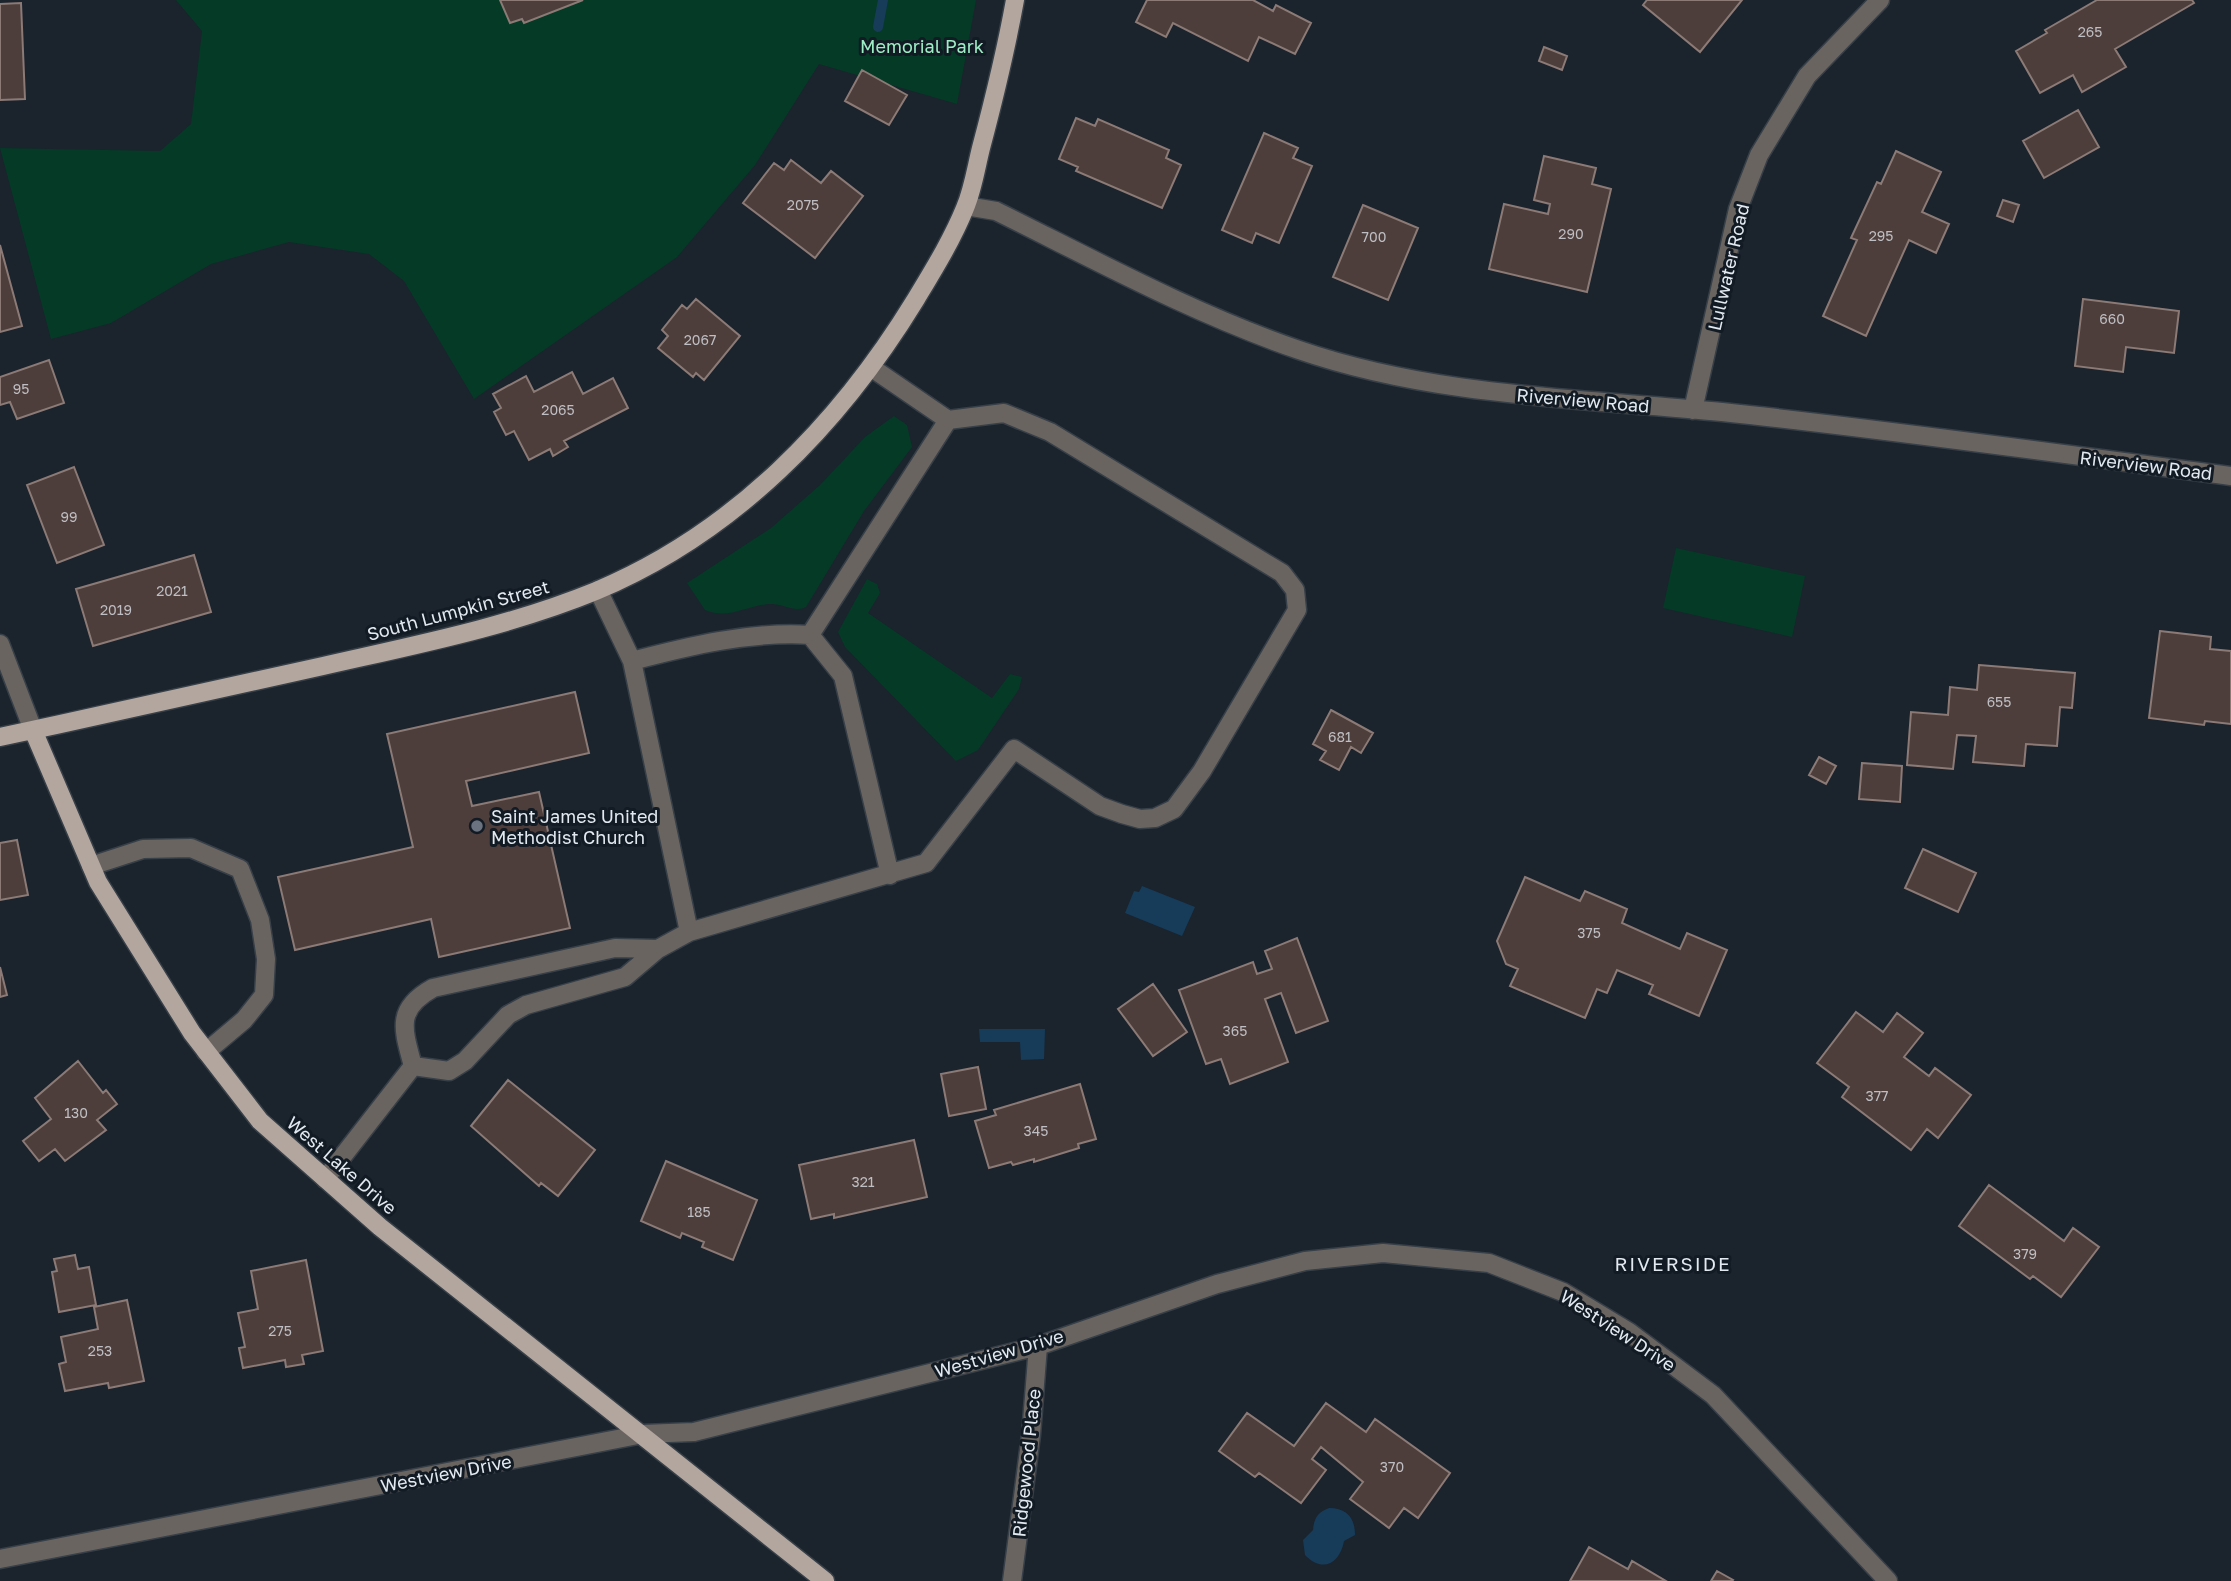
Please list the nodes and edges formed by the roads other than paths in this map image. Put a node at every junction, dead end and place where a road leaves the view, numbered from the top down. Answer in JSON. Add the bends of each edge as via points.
{"nodes":[{"id":1,"x":1015,"y":0,"type":"edge"},
{"id":2,"x":1880,"y":0,"type":"edge"},
{"id":3,"x":966,"y":206,"type":"junction"},
{"id":4,"x":872,"y":368,"type":"junction"},
{"id":5,"x":1693,"y":410,"type":"junction"},
{"id":6,"x":948,"y":420,"type":"junction"},
{"id":7,"x":2231,"y":476,"type":"edge"},
{"id":8,"x":598,"y":590,"type":"junction"},
{"id":9,"x":810,"y":635,"type":"junction"},
{"id":10,"x":0,"y":644,"type":"edge"},
{"id":11,"x":632,"y":661,"type":"junction"},
{"id":12,"x":33,"y":730,"type":"junction"},
{"id":13,"x":0,"y":737,"type":"edge"},
{"id":14,"x":91,"y":866,"type":"junction"},
{"id":15,"x":890,"y":874,"type":"junction"},
{"id":16,"x":689,"y":932,"type":"junction"},
{"id":17,"x":658,"y":949,"type":"junction"},
{"id":18,"x":206,"y":1052,"type":"junction"},
{"id":19,"x":413,"y":1066,"type":"junction"},
{"id":20,"x":325,"y":1179,"type":"junction"},
{"id":21,"x":1038,"y":1346,"type":"junction"},
{"id":22,"x":643,"y":1434,"type":"junction"},
{"id":23,"x":0,"y":1559,"type":"edge"},
{"id":24,"x":825,"y":1581,"type":"edge"},
{"id":25,"x":1012,"y":1581,"type":"edge"},
{"id":26,"x":1888,"y":1581,"type":"edge"}],
"edges":[{"from":1,"to":3,"type":"main road","name":"South Lumpkin Street","via":[[1004,63]]},
{"from":2,"to":5,"type":"street","name":"Lullwater Road","via":[[1807,76],[1759,155],[1738,209]]},
{"from":3,"to":4,"type":"main road","name":"South Lumpkin Street","via":[[944,252]]},
{"from":3,"to":5,"type":"street","name":"Riverview Road","via":[[996,211],[1185,304],[1300,350],[1395,376],[1547,400]]},
{"from":4,"to":6,"type":"street"},
{"from":4,"to":8,"type":"main road","name":"South Lumpkin Street","via":[[818,433],[768,481],[701,532]]},
{"from":5,"to":7,"type":"street","name":"Riverview Road","via":[[1829,423]]},
{"from":6,"to":9,"type":"street"},
{"from":6,"to":15,"type":"street","via":[[1004,413],[1050,432],[1282,573],[1295,590],[1297,610],[1202,771],[1174,809],[1140,819],[1100,806],[1014,749],[926,863]]},
{"from":8,"to":11,"type":"street"},
{"from":8,"to":12,"type":"main road","name":"South Lumpkin Street","via":[[478,630]]},
{"from":9,"to":11,"type":"street","via":[[781,633],[732,640]]},
{"from":9,"to":15,"type":"street","via":[[843,676]]},
{"from":10,"to":12,"type":"street","name":"West Lake Drive"},
{"from":11,"to":16,"type":"street"},
{"from":12,"to":13,"type":"main road","name":"South Lumpkin Street"},
{"from":12,"to":14,"type":"main road","name":"West Lake Drive"},
{"from":14,"to":18,"type":"main road","name":"West Lake Drive"},
{"from":14,"to":18,"type":"street","via":[[143,849],[191,848],[240,869],[260,920],[264,995],[244,1020]]},
{"from":15,"to":16,"type":"street"},
{"from":16,"to":17,"type":"street"},
{"from":17,"to":19,"type":"street","via":[[625,977],[526,1005],[508,1015],[450,1071]]},
{"from":17,"to":19,"type":"street","via":[[615,948],[433,988],[416,997],[405,1011],[404,1035]]},
{"from":18,"to":20,"type":"main road","name":"West Lake Drive","via":[[260,1121]]},
{"from":19,"to":20,"type":"street"},
{"from":20,"to":22,"type":"main road","name":"West Lake Drive"},
{"from":21,"to":22,"type":"street","name":"Westview Drive","via":[[694,1432]]},
{"from":21,"to":25,"type":"street","name":"Ridgewood Place"},
{"from":21,"to":26,"type":"street","name":"Westview Drive","via":[[1217,1284],[1305,1261],[1383,1253],[1489,1263],[1563,1292],[1629,1332],[1713,1395]]},
{"from":22,"to":23,"type":"street","name":"Westview Drive"},
{"from":22,"to":24,"type":"main road","name":"West Lake Drive"}]}
